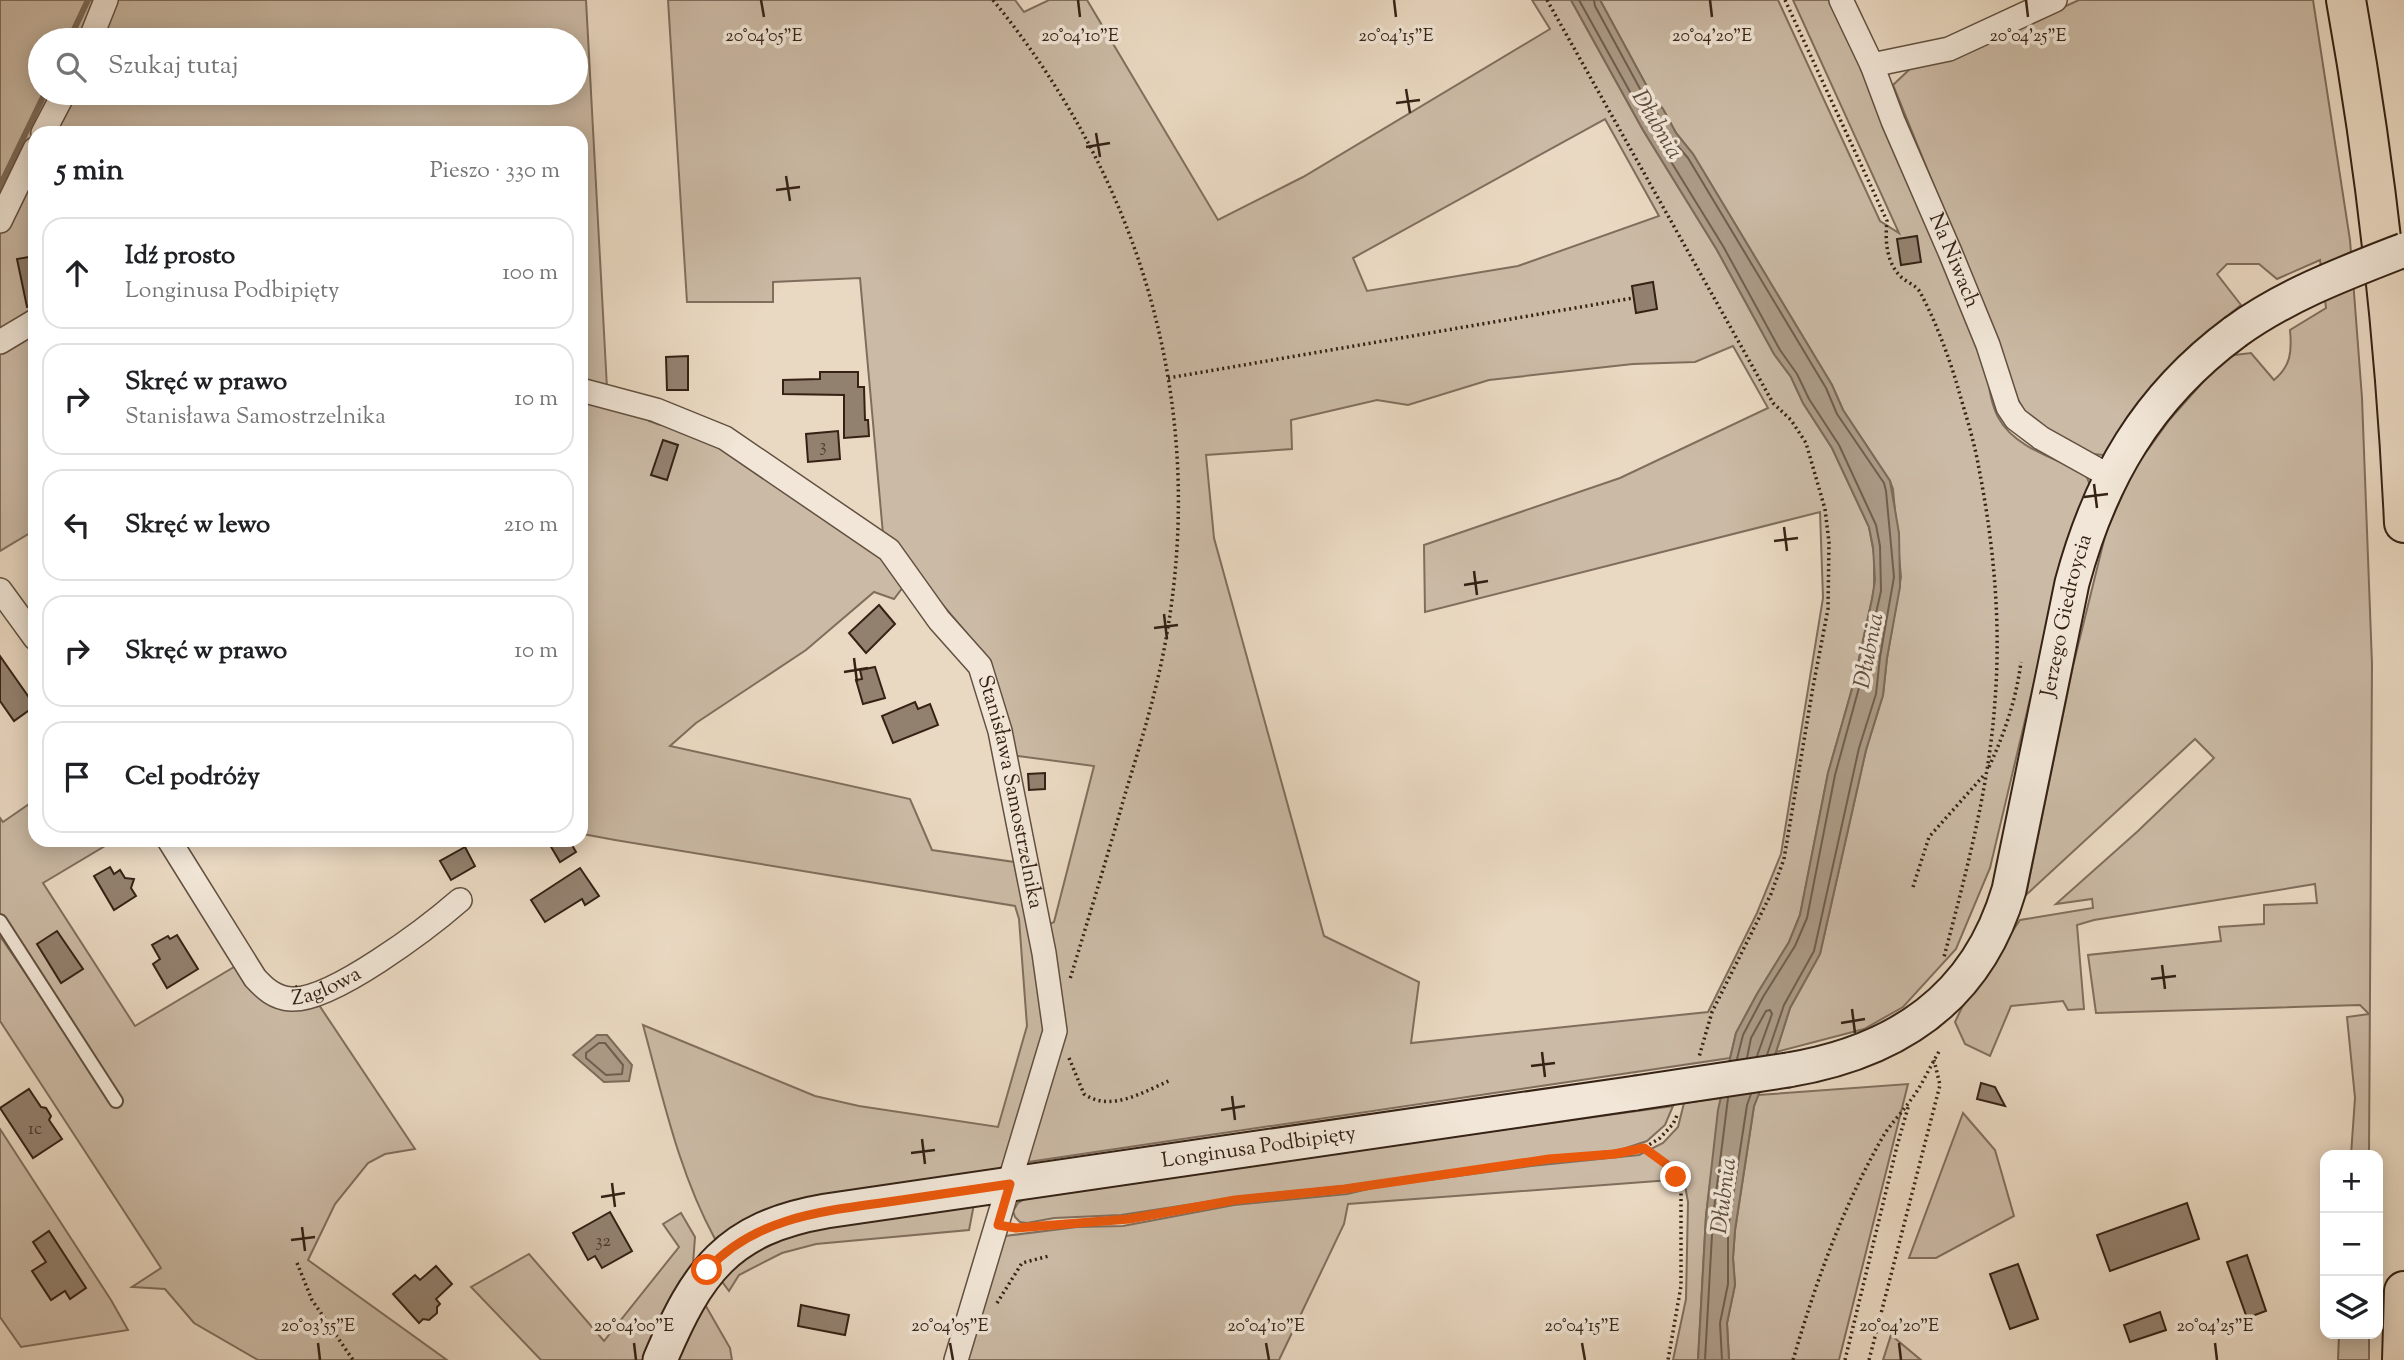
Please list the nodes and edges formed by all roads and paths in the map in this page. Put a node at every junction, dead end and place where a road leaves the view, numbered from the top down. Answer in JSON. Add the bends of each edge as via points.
{"nodes":[{"id":1,"x":106,"y":0,"type":"edge"},
{"id":2,"x":993,"y":0,"type":"edge"},
{"id":3,"x":1547,"y":0,"type":"edge"},
{"id":4,"x":1785,"y":0,"type":"edge"},
{"id":5,"x":1841,"y":0,"type":"edge"},
{"id":6,"x":2055,"y":0,"type":"edge"},
{"id":7,"x":2346,"y":0,"type":"edge"},
{"id":8,"x":95,"y":28,"type":"edge"},
{"id":9,"x":1872,"y":65,"type":"junction"},
{"id":10,"x":58,"y":105,"type":"edge"},
{"id":11,"x":47,"y":126,"type":"edge"},
{"id":12,"x":28,"y":163,"type":"edge"},
{"id":13,"x":0,"y":221,"type":"edge"},
{"id":14,"x":2404,"y":250,"type":"edge"},
{"id":15,"x":1633,"y":298,"type":"dead end"},
{"id":16,"x":28,"y":325,"type":"edge"},
{"id":17,"x":0,"y":342,"type":"edge"},
{"id":18,"x":1168,"y":378,"type":"junction"},
{"id":19,"x":588,"y":392,"type":"edge"},
{"id":20,"x":2110,"y":477,"type":"junction"},
{"id":21,"x":2404,"y":523,"type":"edge"},
{"id":22,"x":0,"y":590,"type":"edge"},
{"id":23,"x":28,"y":628,"type":"edge"},
{"id":24,"x":2021,"y":662,"type":"dead end"},
{"id":25,"x":1987,"y":772,"type":"junction"},
{"id":26,"x":173,"y":847,"type":"edge"},
{"id":27,"x":1913,"y":887,"type":"dead end"},
{"id":28,"x":460,"y":900,"type":"dead end"},
{"id":29,"x":0,"y":921,"type":"edge"},
{"id":30,"x":1942,"y":964,"type":"dead end"},
{"id":31,"x":1067,"y":991,"type":"dead end"},
{"id":32,"x":1919,"y":1022,"type":"joint"},
{"id":33,"x":1055,"y":1031,"type":"junction"},
{"id":34,"x":1702,"y":1048,"type":"dead end"},
{"id":35,"x":1940,"y":1049,"type":"dead end"},
{"id":36,"x":1934,"y":1060,"type":"junction"},
{"id":37,"x":1171,"y":1080,"type":"dead end"},
{"id":38,"x":116,"y":1101,"type":"dead end"},
{"id":39,"x":1910,"y":1102,"type":"junction"},
{"id":40,"x":1681,"y":1108,"type":"dead end"},
{"id":41,"x":1644,"y":1148,"type":"junction"},
{"id":42,"x":1010,"y":1184,"type":"junction"},
{"id":43,"x":998,"y":1225,"type":"junction"},
{"id":44,"x":1049,"y":1256,"type":"dead end"},
{"id":45,"x":297,"y":1263,"type":"dead end"},
{"id":46,"x":2404,"y":1292,"type":"edge"},
{"id":47,"x":994,"y":1309,"type":"dead end"},
{"id":48,"x":353,"y":1360,"type":"edge"},
{"id":49,"x":660,"y":1360,"type":"edge"},
{"id":50,"x":956,"y":1360,"type":"edge"},
{"id":51,"x":1668,"y":1360,"type":"edge"},
{"id":52,"x":1793,"y":1360,"type":"edge"},
{"id":53,"x":1845,"y":1360,"type":"edge"},
{"id":54,"x":1869,"y":1360,"type":"edge"},
{"id":55,"x":2402,"y":1360,"type":"edge"}],
"edges":[{"from":1,"to":8,"type":"street"},
{"from":2,"to":18,"type":"path","via":[[1052,78],[1108,180],[1151,298]]},
{"from":3,"to":34,"type":"path","via":[[1773,403],[1806,443],[1825,509],[1828,609],[1784,859],[1712,1012]]},
{"from":4,"to":25,"type":"path","via":[[1887,221],[1891,263],[1919,289],[1933,320],[1979,466],[1993,559],[1998,652]]},
{"from":5,"to":9,"type":"street","name":"Na Niwach"},
{"from":6,"to":9,"type":"street","via":[[1949,49]]},
{"from":7,"to":21,"type":"highway","via":[[2380,225]]},
{"from":9,"to":20,"type":"street","name":"Na Niwach","via":[[1988,345],[2008,407],[2041,439]]},
{"from":10,"to":11,"type":"street"},
{"from":12,"to":13,"type":"street"},
{"from":14,"to":20,"type":"street","name":"Jerzego Giedroycia","bridge":true,"via":[[2297,295],[2235,332],[2163,398]]},
{"from":15,"to":18,"type":"path"},
{"from":16,"to":17,"type":"street"},
{"from":18,"to":31,"type":"path","via":[[1179,495],[1168,631],[1150,713]]},
{"from":19,"to":33,"type":"street","name":"Stanisława Samostrzelnika","via":[[656,410],[724,438],[889,550],[939,620],[980,666],[1000,731]]},
{"from":20,"to":32,"type":"street","name":"Jerzego Giedroycia","via":[[2072,583],[2005,906],[1964,976]]},
{"from":22,"to":23,"type":"street"},
{"from":24,"to":25,"type":"path","via":[[2014,704]]},
{"from":25,"to":27,"type":"path","via":[[1928,837]]},
{"from":25,"to":30,"type":"path"},
{"from":26,"to":28,"type":"street","name":"Żaglowa","via":[[255,978],[269,992],[290,999],[317,996],[346,981]]},
{"from":29,"to":38,"type":"lane"},
{"from":32,"to":42,"type":"street","name":"Longinusa Podbipięty","bridge":true,"via":[[1865,1049],[1788,1070]]},
{"from":33,"to":37,"type":"path","via":[[1079,1086],[1092,1100],[1111,1103]]},
{"from":33,"to":42,"type":"street","name":"Stanisława Samostrzelnika"},
{"from":35,"to":36,"type":"path"},
{"from":36,"to":39,"type":"path"},
{"from":36,"to":54,"type":"path","via":[[1940,1085]]},
{"from":39,"to":52,"type":"path","via":[[1883,1137],[1840,1221],[1814,1286]]},
{"from":39,"to":53,"type":"path"},
{"from":40,"to":41,"type":"path","via":[[1673,1124]]},
{"from":41,"to":43,"type":"path","via":[[1235,1200],[1129,1219],[1036,1228]]},
{"from":41,"to":51,"type":"path","via":[[1666,1164],[1681,1190],[1681,1286]]},
{"from":42,"to":43,"type":"street","name":"Stanisława Samostrzelnika"},
{"from":42,"to":49,"type":"street","name":"Longinusa Podbipięty","via":[[826,1211],[789,1219],[741,1240],[707,1270]]},
{"from":43,"to":50,"type":"street","name":"Stanisława Samostrzelnika"},
{"from":44,"to":47,"type":"path","via":[[1022,1263]]},
{"from":45,"to":48,"type":"path","via":[[312,1300]]},
{"from":46,"to":55,"type":"highway"}]}
